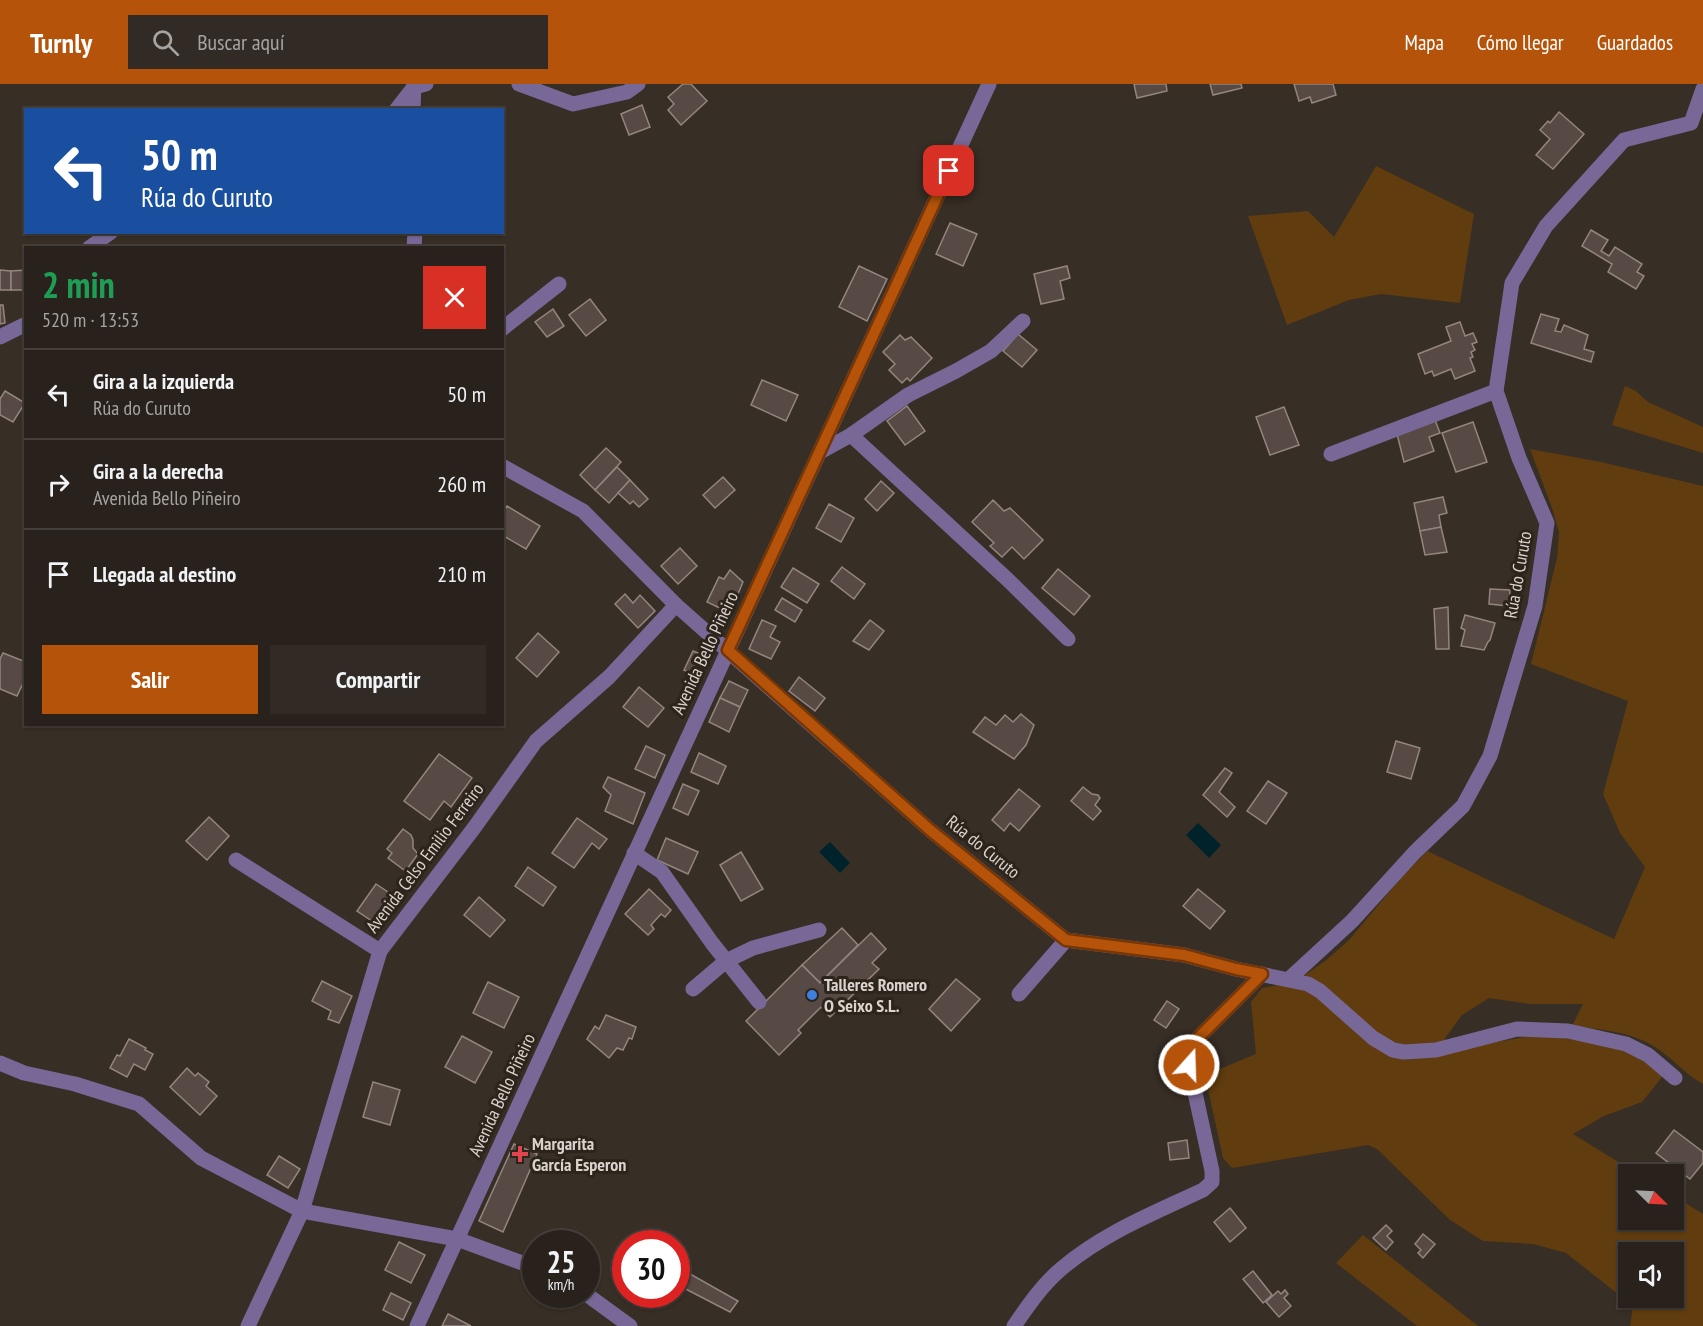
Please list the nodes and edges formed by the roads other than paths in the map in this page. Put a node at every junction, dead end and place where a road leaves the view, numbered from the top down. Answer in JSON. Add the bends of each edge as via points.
{"nodes":[{"id":1,"x":519,"y":84,"type":"edge"},
{"id":2,"x":638,"y":84,"type":"edge"},
{"id":3,"x":989,"y":84,"type":"edge"},
{"id":4,"x":418,"y":85,"type":"edge"},
{"id":5,"x":1703,"y":89,"type":"edge"},
{"id":6,"x":398,"y":108,"type":"edge"},
{"id":7,"x":413,"y":108,"type":"edge"},
{"id":8,"x":108,"y":234,"type":"edge"},
{"id":9,"x":92,"y":246,"type":"edge"},
{"id":10,"x":559,"y":284,"type":"dead end"},
{"id":11,"x":1023,"y":321,"type":"dead end"},
{"id":12,"x":24,"y":325,"type":"edge"},
{"id":13,"x":504,"y":327,"type":"edge"},
{"id":14,"x":0,"y":337,"type":"edge"},
{"id":15,"x":1496,"y":391,"type":"junction"},
{"id":16,"x":851,"y":435,"type":"junction"},
{"id":17,"x":820,"y":452,"type":"junction"},
{"id":18,"x":1331,"y":454,"type":"dead end"},
{"id":19,"x":504,"y":467,"type":"edge"},
{"id":20,"x":676,"y":605,"type":"junction"},
{"id":21,"x":1068,"y":639,"type":"dead end"},
{"id":22,"x":728,"y":650,"type":"junction"},
{"id":23,"x":634,"y":853,"type":"junction"},
{"id":24,"x":236,"y":860,"type":"dead end"},
{"id":25,"x":819,"y":930,"type":"dead end"},
{"id":26,"x":1066,"y":940,"type":"junction"},
{"id":27,"x":380,"y":951,"type":"junction"},
{"id":28,"x":726,"y":961,"type":"junction"},
{"id":29,"x":1262,"y":974,"type":"junction"},
{"id":30,"x":1289,"y":979,"type":"junction"},
{"id":31,"x":693,"y":989,"type":"dead end"},
{"id":32,"x":1018,"y":994,"type":"dead end"},
{"id":33,"x":759,"y":1002,"type":"dead end"},
{"id":34,"x":0,"y":1063,"type":"edge"},
{"id":35,"x":1675,"y":1078,"type":"dead end"},
{"id":36,"x":302,"y":1211,"type":"junction"},
{"id":37,"x":457,"y":1239,"type":"junction"},
{"id":38,"x":522,"y":1263,"type":"edge"},
{"id":39,"x":600,"y":1304,"type":"edge"},
{"id":40,"x":248,"y":1326,"type":"edge"},
{"id":41,"x":417,"y":1326,"type":"edge"},
{"id":42,"x":630,"y":1326,"type":"edge"},
{"id":43,"x":1014,"y":1326,"type":"edge"}],
"edges":[{"from":1,"to":2,"type":"street","via":[[573,104],[627,92]]},
{"from":3,"to":17,"type":"street","name":"Avenida Bello Piñeiro"},
{"from":4,"to":6,"type":"street"},
{"from":4,"to":7,"type":"street"},
{"from":5,"to":15,"type":"street","name":"Rúa do Curuto","via":[[1691,123],[1624,140],[1546,226],[1512,283]]},
{"from":8,"to":9,"type":"street"},
{"from":10,"to":13,"type":"street"},
{"from":11,"to":16,"type":"street","via":[[991,351],[908,395]]},
{"from":12,"to":14,"type":"street"},
{"from":15,"to":18,"type":"street"},
{"from":15,"to":30,"type":"street","name":"Rúa do Curuto","via":[[1519,459],[1547,523],[1535,606],[1490,756],[1463,806],[1352,921]]},
{"from":16,"to":17,"type":"street"},
{"from":16,"to":21,"type":"street"},
{"from":17,"to":22,"type":"street","name":"Avenida Bello Piñeiro"},
{"from":19,"to":20,"type":"street","via":[[583,511]]},
{"from":20,"to":22,"type":"street"},
{"from":20,"to":27,"type":"street","name":"Avenida Celso Emilio Ferreiro","via":[[609,677],[536,741]]},
{"from":22,"to":23,"type":"street","name":"Avenida Bello Piñeiro"},
{"from":22,"to":26,"type":"street","name":"Rúa do Curuto","via":[[930,830]]},
{"from":23,"to":28,"type":"street","via":[[662,872]]},
{"from":23,"to":37,"type":"street","name":"Avenida Bello Piñeiro"},
{"from":24,"to":27,"type":"street"},
{"from":25,"to":28,"type":"street","via":[[753,948]]},
{"from":26,"to":29,"type":"street","via":[[1184,955]]},
{"from":26,"to":32,"type":"street"},
{"from":27,"to":36,"type":"street","name":"Avenida Celso Emilio Ferreiro"},
{"from":28,"to":31,"type":"street"},
{"from":28,"to":33,"type":"street"},
{"from":29,"to":30,"type":"street"},
{"from":29,"to":43,"type":"street","via":[[1190,1049],[1189,1065],[1212,1182],[1203,1190],[1119,1229],[1084,1252],[1032,1299]]},
{"from":30,"to":35,"type":"street","via":[[1320,991],[1373,1038],[1393,1050],[1436,1050],[1517,1029],[1568,1031],[1626,1044],[1648,1055]]},
{"from":34,"to":36,"type":"street","via":[[139,1104],[201,1158]]},
{"from":36,"to":37,"type":"street"},
{"from":36,"to":40,"type":"street","name":"Avenida Celso Emilio Ferreiro"},
{"from":37,"to":38,"type":"street"},
{"from":37,"to":41,"type":"street","name":"Avenida Bello Piñeiro"},
{"from":39,"to":42,"type":"street"}]}
